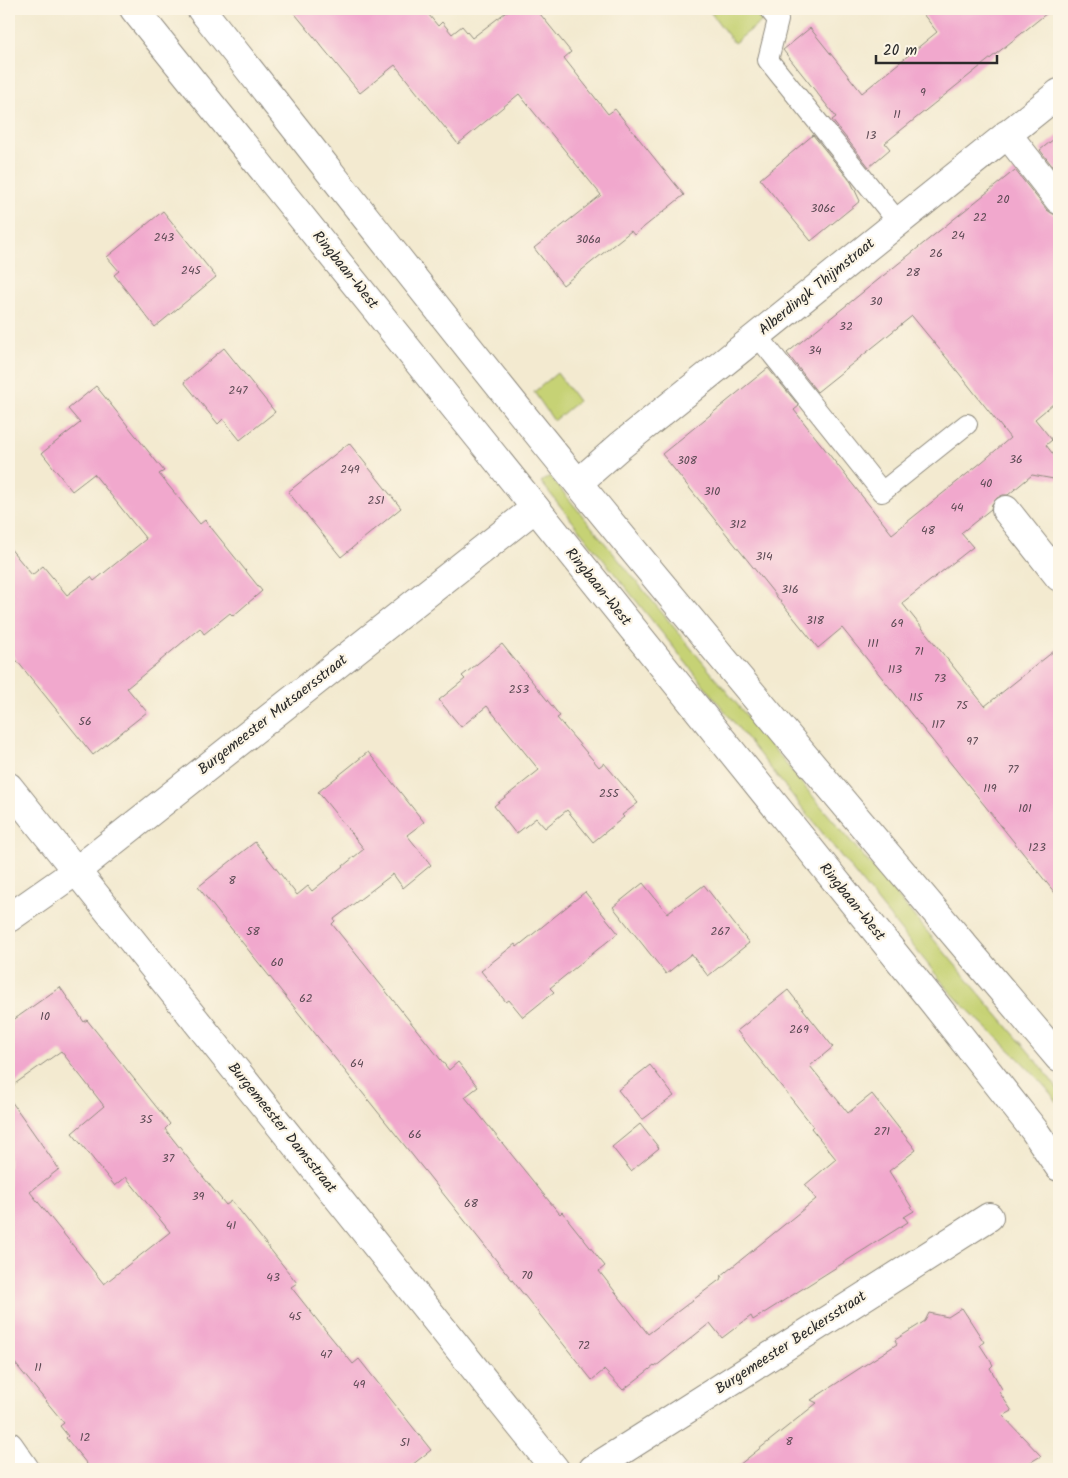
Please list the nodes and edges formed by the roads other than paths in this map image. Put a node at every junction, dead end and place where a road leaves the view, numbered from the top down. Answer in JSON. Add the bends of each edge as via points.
{"nodes":[{"id":1,"x":134,"y":9,"type":"edge"},
{"id":2,"x":201,"y":9,"type":"edge"},
{"id":3,"x":769,"y":9,"type":"edge"},
{"id":4,"x":1059,"y":94,"type":"edge"},
{"id":5,"x":1007,"y":134,"type":"junction"},
{"id":6,"x":1059,"y":200,"type":"edge"},
{"id":7,"x":898,"y":222,"type":"junction"},
{"id":8,"x":757,"y":335,"type":"junction"},
{"id":9,"x":967,"y":424,"type":"dead end"},
{"id":10,"x":578,"y":483,"type":"junction"},
{"id":11,"x":535,"y":508,"type":"junction"},
{"id":12,"x":1006,"y":510,"type":"dead end"},
{"id":13,"x":1059,"y":577,"type":"edge"},
{"id":14,"x":9,"y":787,"type":"edge"},
{"id":15,"x":76,"y":871,"type":"junction"},
{"id":16,"x":9,"y":918,"type":"edge"},
{"id":17,"x":1059,"y":1058,"type":"edge"},
{"id":18,"x":1059,"y":1167,"type":"edge"},
{"id":19,"x":989,"y":1217,"type":"dead end"},
{"id":20,"x":9,"y":1446,"type":"edge"},
{"id":21,"x":25,"y":1469,"type":"edge"},
{"id":22,"x":555,"y":1469,"type":"edge"},
{"id":23,"x":594,"y":1469,"type":"edge"}],
"edges":[{"from":1,"to":11,"type":"street","name":"Ringbaan-West"},
{"from":2,"to":10,"type":"street"},
{"from":3,"to":7,"type":"lane","via":[[778,20],[768,60]]},
{"from":4,"to":5,"type":"street","name":"Alberdingk Thijmstraat"},
{"from":5,"to":6,"type":"street"},
{"from":5,"to":7,"type":"street","name":"Alberdingk Thijmstraat"},
{"from":7,"to":8,"type":"street","name":"Alberdingk Thijmstraat"},
{"from":8,"to":9,"type":"lane","via":[[882,492]]},
{"from":8,"to":10,"type":"street","name":"Alberdingk Thijmstraat"},
{"from":10,"to":17,"type":"street"},
{"from":11,"to":15,"type":"street","name":"Burgemeester Mutsaersstraat"},
{"from":11,"to":18,"type":"street","name":"Ringbaan-West","via":[[940,1011],[1034,1130]]},
{"from":12,"to":13,"type":"street"},
{"from":14,"to":15,"type":"street","name":"Burgemeester Damsstraat"},
{"from":15,"to":16,"type":"street","name":"Burgemeester Mutsaersstraat"},
{"from":15,"to":22,"type":"street","name":"Burgemeester Damsstraat"},
{"from":19,"to":23,"type":"street","name":"Burgemeester Beckersstraat"},
{"from":20,"to":21,"type":"street"}]}
